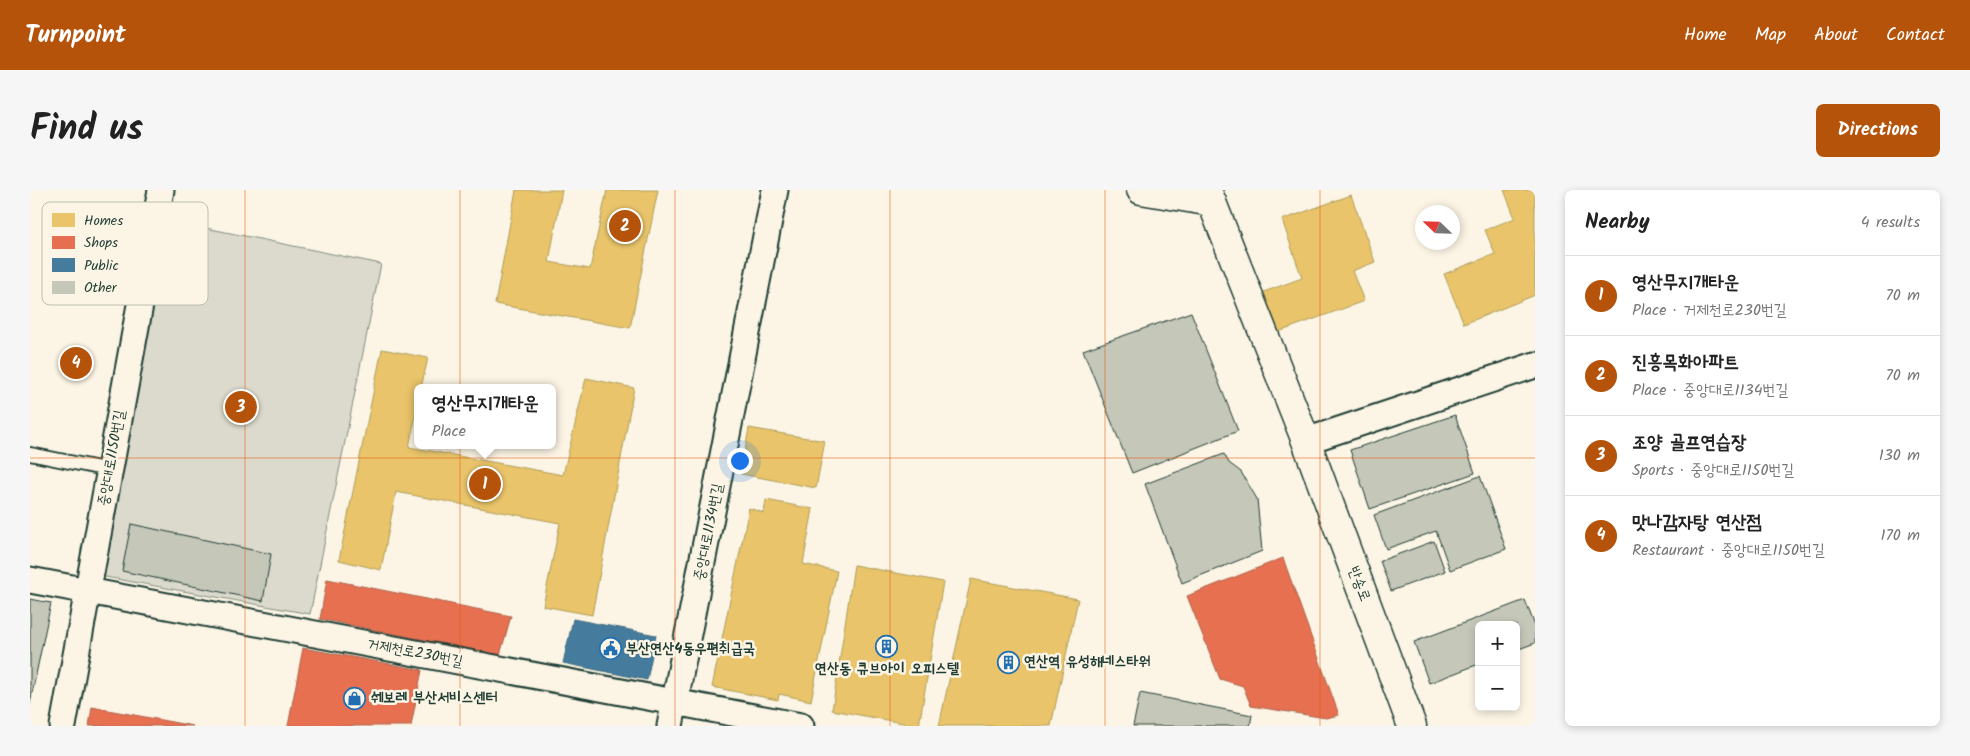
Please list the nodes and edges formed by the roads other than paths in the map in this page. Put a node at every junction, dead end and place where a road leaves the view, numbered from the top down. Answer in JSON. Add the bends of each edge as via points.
{"nodes":[{"id":1,"x":776,"y":190,"type":"edge"},
{"id":2,"x":1141,"y":190,"type":"edge"},
{"id":3,"x":1209,"y":196,"type":"edge"},
{"id":4,"x":140,"y":305,"type":"edge"},
{"id":5,"x":1535,"y":365,"type":"edge"},
{"id":6,"x":1306,"y":441,"type":"junction"},
{"id":7,"x":30,"y":454,"type":"edge"},
{"id":8,"x":110,"y":470,"type":"junction"},
{"id":9,"x":30,"y":580,"type":"edge"},
{"id":10,"x":88,"y":591,"type":"junction"},
{"id":11,"x":673,"y":714,"type":"edge"},
{"id":12,"x":63,"y":726,"type":"edge"},
{"id":13,"x":801,"y":726,"type":"edge"},
{"id":14,"x":1412,"y":726,"type":"edge"}],
"edges":[{"from":1,"to":11,"type":"street","name":"중앙대로1134번길"},
{"from":2,"to":3,"type":"main road"},
{"from":3,"to":6,"type":"main road","name":"반송로"},
{"from":4,"to":8,"type":"street","name":"중앙대로1150번길"},
{"from":5,"to":6,"type":"street"},
{"from":6,"to":14,"type":"main road","name":"반송로"},
{"from":7,"to":8,"type":"lane"},
{"from":8,"to":10,"type":"street","name":"중앙대로1150번길"},
{"from":9,"to":10,"type":"street","name":"거제천로230번길"},
{"from":10,"to":11,"type":"street","name":"거제천로230번길"},
{"from":10,"to":12,"type":"street","name":"중앙대로1150번길"},
{"from":11,"to":13,"type":"street","name":"거제천로230번길"}]}
